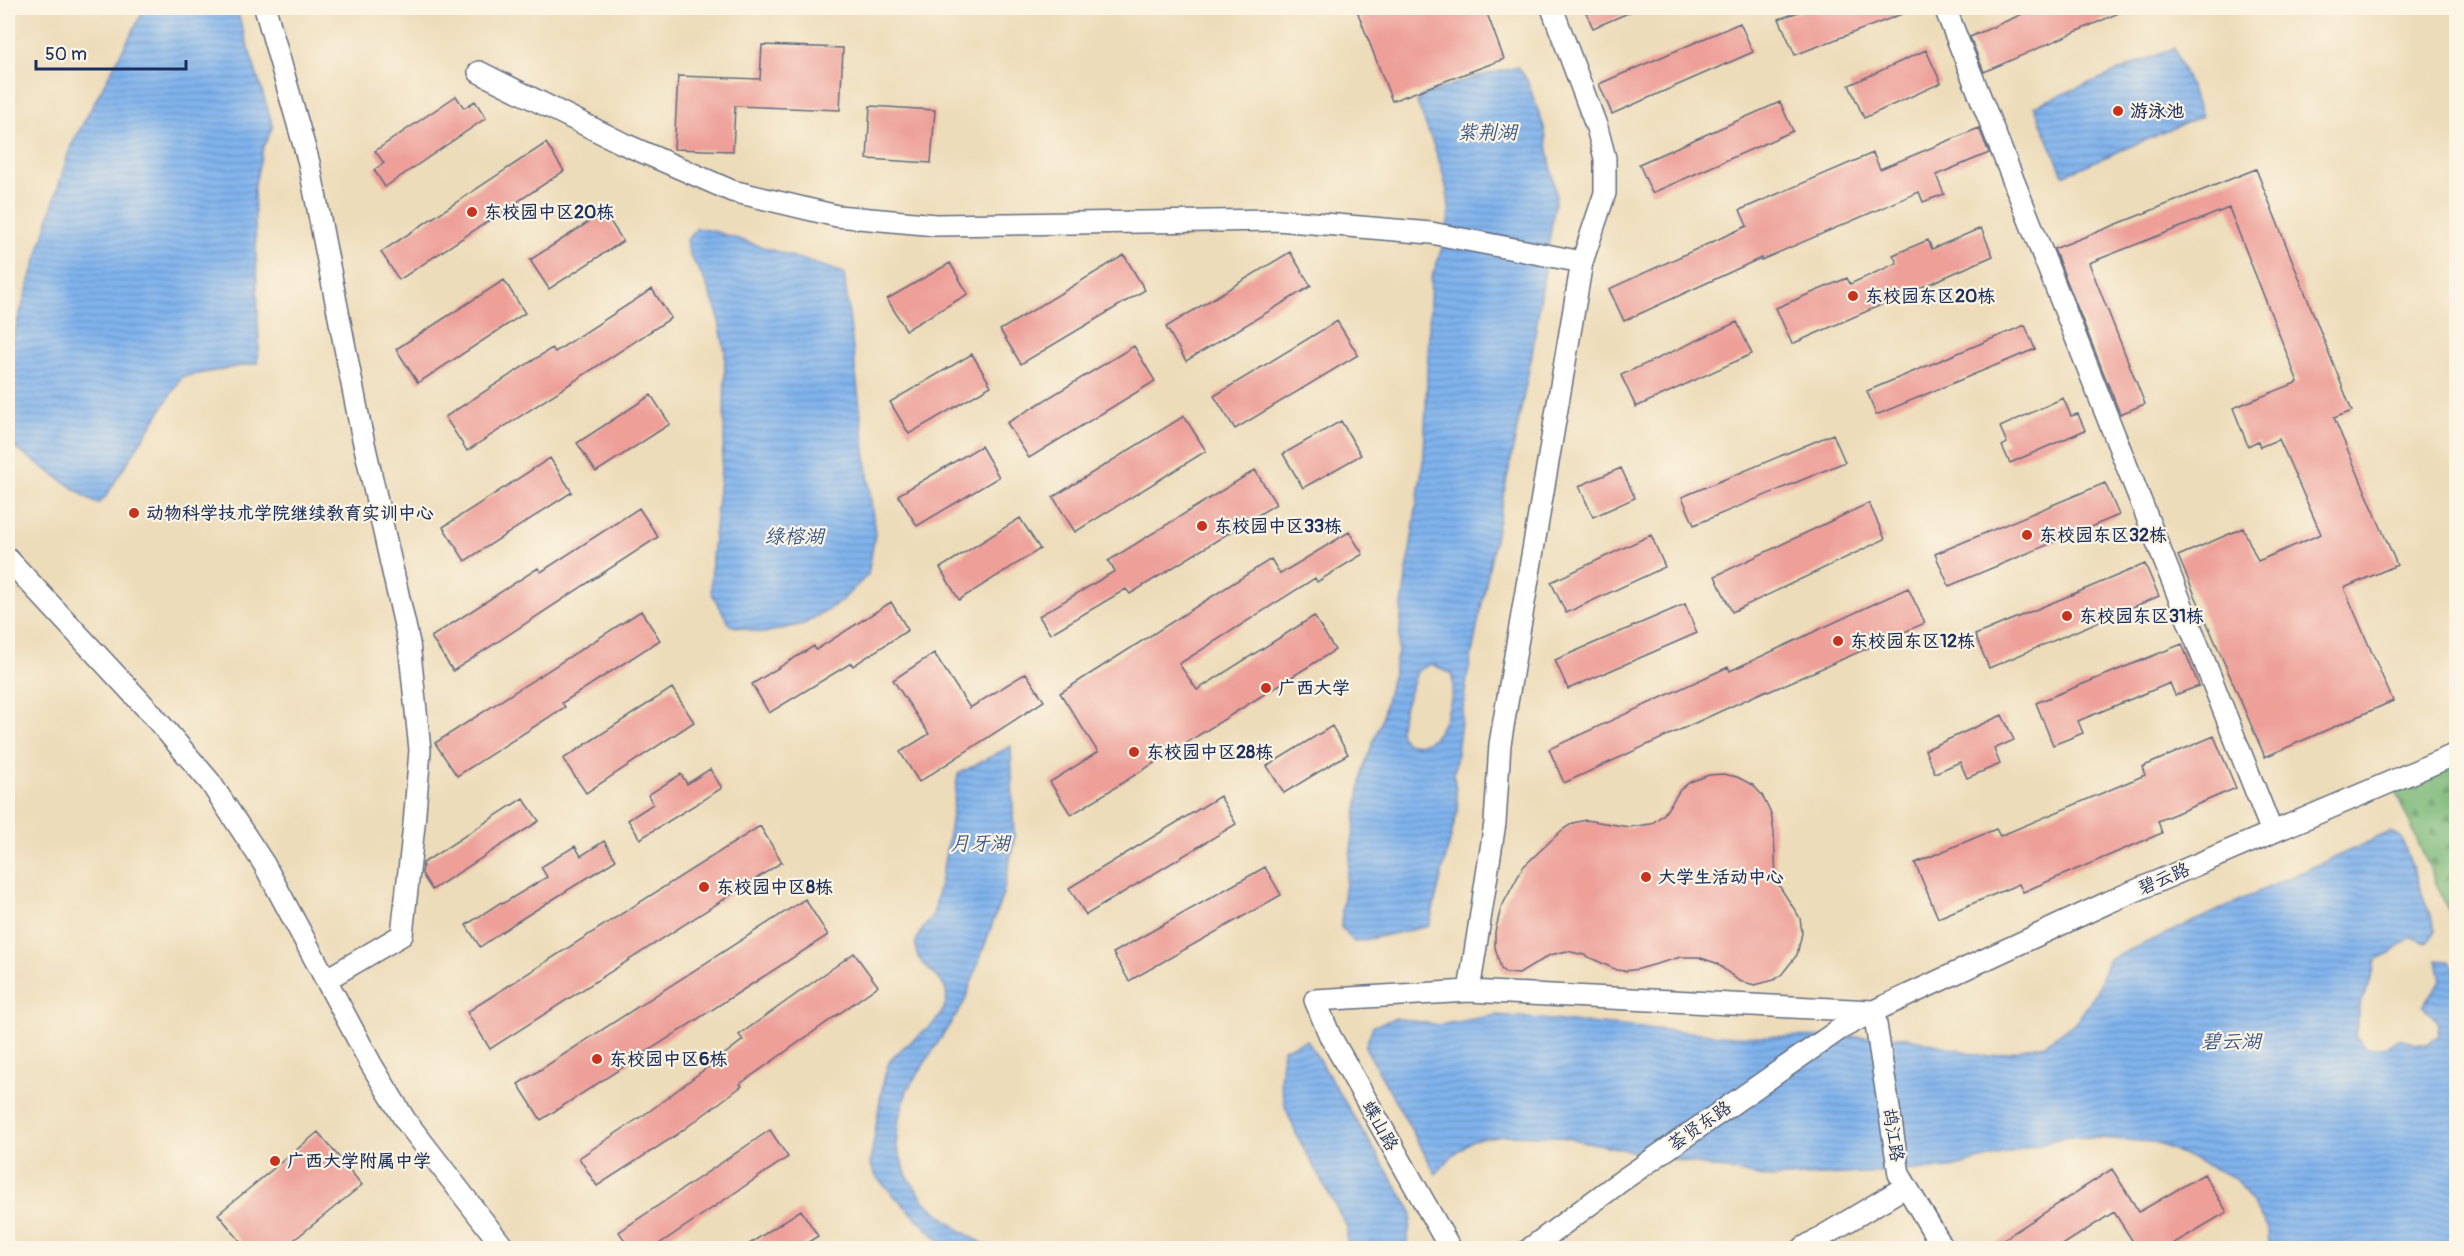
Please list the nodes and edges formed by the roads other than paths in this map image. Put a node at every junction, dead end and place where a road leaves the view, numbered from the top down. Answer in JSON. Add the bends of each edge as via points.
{"nodes":[{"id":1,"x":265,"y":8,"type":"edge"},
{"id":2,"x":1552,"y":8,"type":"edge"},
{"id":3,"x":1945,"y":8,"type":"edge"},
{"id":4,"x":479,"y":72,"type":"dead end"},
{"id":5,"x":1582,"y":262,"type":"junction"},
{"id":6,"x":8,"y":560,"type":"edge"},
{"id":7,"x":2457,"y":754,"type":"edge"},
{"id":8,"x":2272,"y":832,"type":"junction"},
{"id":9,"x":327,"y":979,"type":"junction"},
{"id":10,"x":1469,"y":991,"type":"junction"},
{"id":11,"x":1874,"y":1011,"type":"junction"},
{"id":12,"x":1902,"y":1181,"type":"junction"},
{"id":13,"x":504,"y":1248,"type":"edge"},
{"id":14,"x":1450,"y":1248,"type":"edge"},
{"id":15,"x":1532,"y":1248,"type":"edge"},
{"id":16,"x":1803,"y":1248,"type":"edge"},
{"id":17,"x":1942,"y":1248,"type":"edge"}],
"edges":[{"from":1,"to":9,"type":"street","via":[[309,163],[361,430],[409,643],[420,750],[402,935]]},
{"from":2,"to":5,"type":"street","via":[[1605,158],[1605,193]]},
{"from":3,"to":8,"type":"street"},
{"from":4,"to":5,"type":"street","via":[[622,143],[732,191],[837,216],[936,225],[1277,220],[1431,233]]},
{"from":5,"to":10,"type":"street","via":[[1500,744],[1495,823]]},
{"from":6,"to":9,"type":"street","via":[[210,782],[264,864]]},
{"from":7,"to":8,"type":"street","name":"碧云路"},
{"from":8,"to":11,"type":"street","name":"碧云路","via":[[2109,902]]},
{"from":9,"to":13,"type":"street","via":[[405,1120]]},
{"from":10,"to":11,"type":"street"},
{"from":10,"to":14,"type":"street","name":"蝶山路","via":[[1315,1000],[1330,1036]]},
{"from":11,"to":12,"type":"street","name":"鸪江路"},
{"from":11,"to":15,"type":"street","name":"荟贤东路","via":[[1840,1029]]},
{"from":12,"to":16,"type":"street"},
{"from":12,"to":17,"type":"street","name":"鸪江路"}]}
